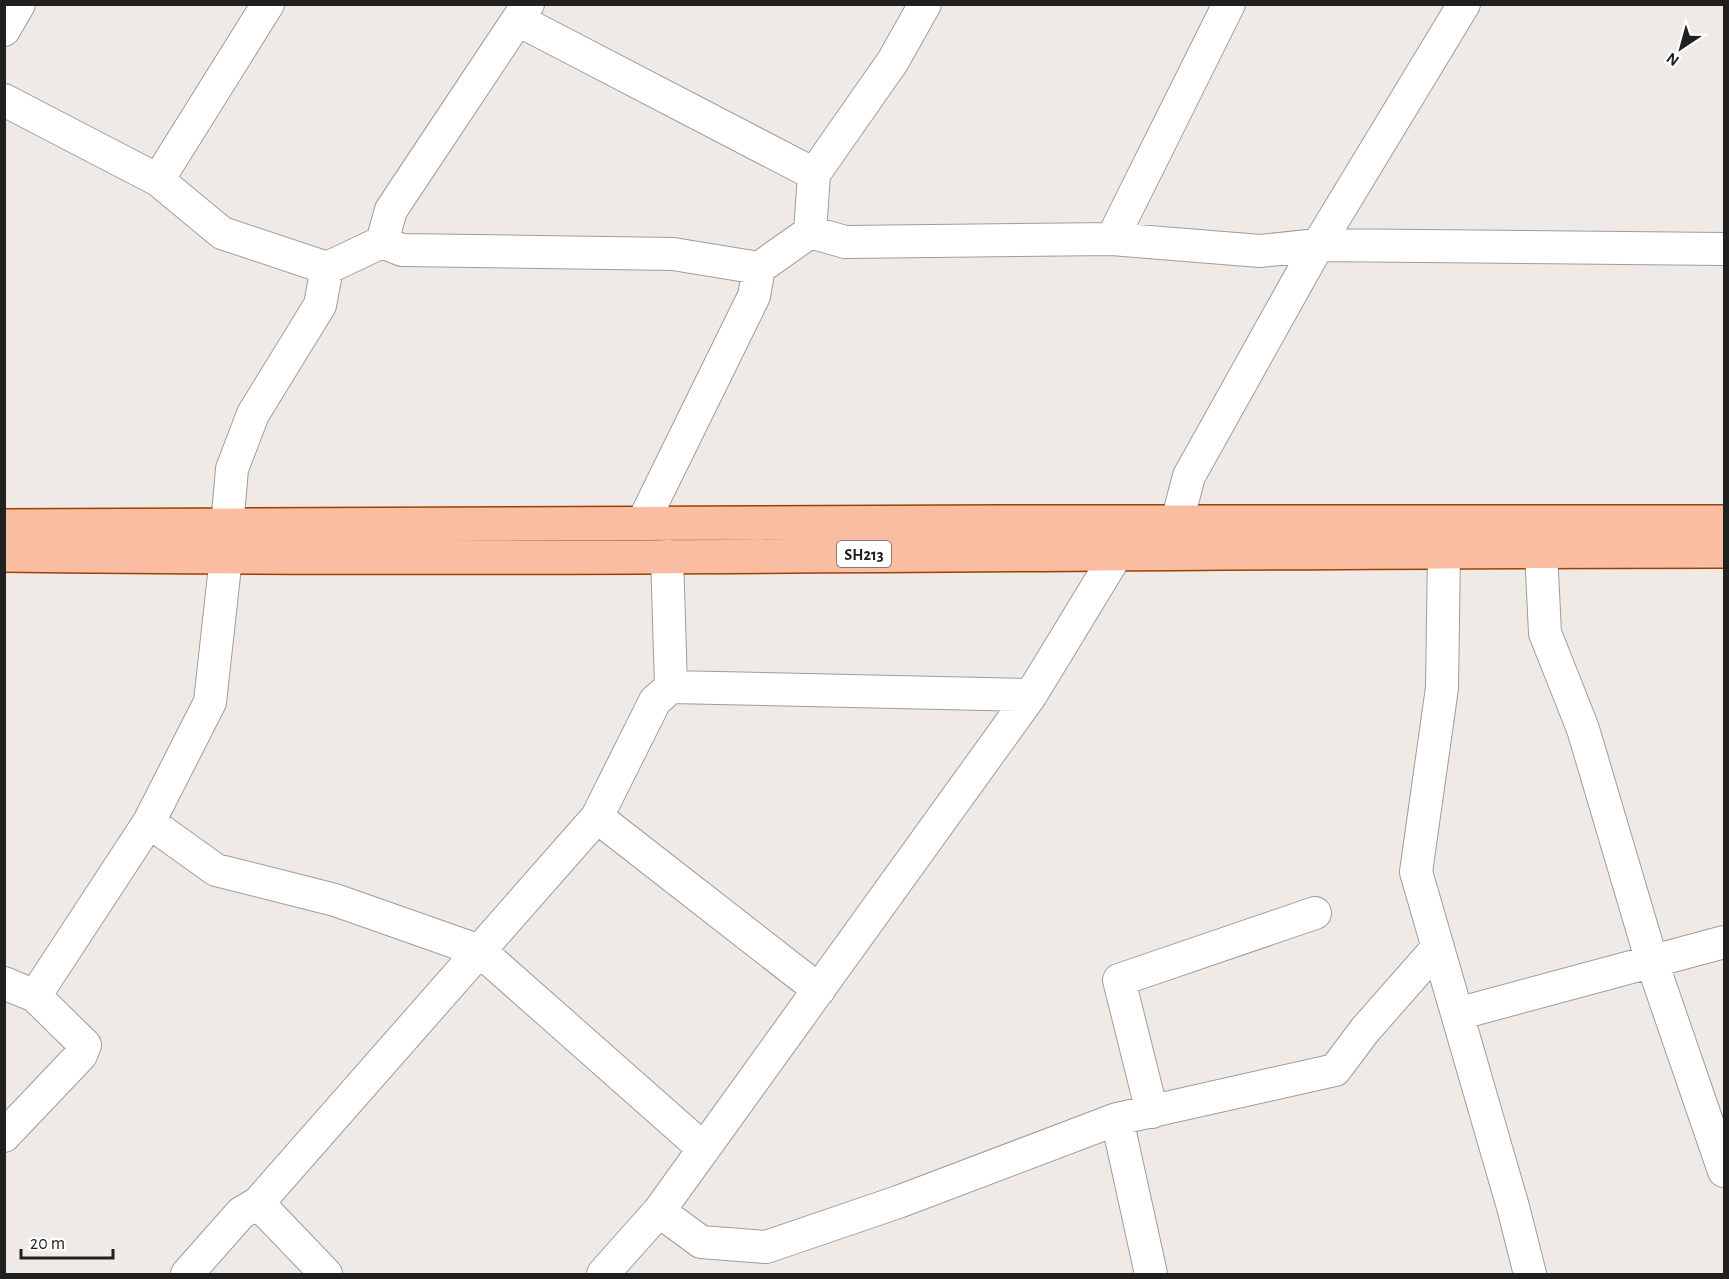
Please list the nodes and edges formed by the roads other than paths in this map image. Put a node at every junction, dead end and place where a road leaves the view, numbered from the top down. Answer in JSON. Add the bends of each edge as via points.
{"nodes":[{"id":1,"x":19,"y":4,"type":"edge"},
{"id":2,"x":268,"y":4,"type":"edge"},
{"id":3,"x":925,"y":4,"type":"edge"},
{"id":4,"x":1228,"y":4,"type":"edge"},
{"id":5,"x":1464,"y":4,"type":"edge"},
{"id":6,"x":523,"y":12,"type":"edge"},
{"id":7,"x":4,"y":30,"type":"edge"},
{"id":8,"x":4,"y":100,"type":"edge"},
{"id":9,"x":814,"y":174,"type":"junction"},
{"id":10,"x":158,"y":180,"type":"junction"},
{"id":11,"x":810,"y":232,"type":"junction"},
{"id":12,"x":1112,"y":239,"type":"junction"},
{"id":13,"x":382,"y":242,"type":"junction"},
{"id":14,"x":1318,"y":245,"type":"junction"},
{"id":15,"x":1725,"y":249,"type":"edge"},
{"id":16,"x":327,"y":268,"type":"junction"},
{"id":17,"x":759,"y":268,"type":"junction"},
{"id":18,"x":1177,"y":522,"type":"junction"},
{"id":19,"x":1725,"y":522,"type":"edge"},
{"id":20,"x":642,"y":524,"type":"junction"},
{"id":21,"x":4,"y":526,"type":"edge"},
{"id":22,"x":227,"y":542,"type":"junction"},
{"id":23,"x":1444,"y":550,"type":"junction"},
{"id":24,"x":1541,"y":551,"type":"junction"},
{"id":25,"x":1725,"y":551,"type":"edge"},
{"id":26,"x":1118,"y":552,"type":"junction"},
{"id":27,"x":4,"y":555,"type":"edge"},
{"id":28,"x":668,"y":556,"type":"junction"},
{"id":29,"x":671,"y":687,"type":"junction"},
{"id":30,"x":1031,"y":695,"type":"junction"},
{"id":31,"x":597,"y":817,"type":"junction"},
{"id":32,"x":149,"y":822,"type":"junction"},
{"id":33,"x":1315,"y":913,"type":"dead end"},
{"id":34,"x":1725,"y":942,"type":"edge"},
{"id":35,"x":1437,"y":947,"type":"junction"},
{"id":36,"x":480,"y":951,"type":"junction"},
{"id":37,"x":1652,"y":962,"type":"junction"},
{"id":38,"x":4,"y":983,"type":"edge"},
{"id":39,"x":819,"y":990,"type":"junction"},
{"id":40,"x":35,"y":996,"type":"junction"},
{"id":41,"x":1457,"y":1014,"type":"junction"},
{"id":42,"x":1152,"y":1112,"type":"junction"},
{"id":43,"x":1117,"y":1119,"type":"junction"},
{"id":44,"x":4,"y":1136,"type":"edge"},
{"id":45,"x":704,"y":1149,"type":"junction"},
{"id":46,"x":1725,"y":1171,"type":"edge"},
{"id":47,"x":258,"y":1203,"type":"junction"},
{"id":48,"x":659,"y":1211,"type":"junction"},
{"id":49,"x":1146,"y":1273,"type":"edge"},
{"id":50,"x":187,"y":1275,"type":"edge"},
{"id":51,"x":326,"y":1275,"type":"edge"},
{"id":52,"x":603,"y":1275,"type":"edge"},
{"id":53,"x":1530,"y":1275,"type":"edge"}],
"edges":[{"from":1,"to":7,"type":"street"},
{"from":2,"to":10,"type":"street"},
{"from":3,"to":9,"type":"street","via":[[893,61]]},
{"from":4,"to":12,"type":"street"},
{"from":5,"to":14,"type":"street"},
{"from":6,"to":9,"type":"street"},
{"from":6,"to":13,"type":"street","via":[[391,210]]},
{"from":8,"to":10,"type":"street"},
{"from":9,"to":11,"type":"street"},
{"from":10,"to":16,"type":"street","via":[[222,233]]},
{"from":11,"to":12,"type":"street","via":[[845,242]]},
{"from":11,"to":17,"type":"street"},
{"from":12,"to":14,"type":"street","via":[[1260,251]]},
{"from":13,"to":16,"type":"street"},
{"from":13,"to":17,"type":"street","via":[[402,249],[673,254]]},
{"from":14,"to":15,"type":"street"},
{"from":14,"to":18,"type":"street","via":[[1189,476]]},
{"from":16,"to":22,"type":"street","via":[[320,305],[253,414],[232,469]]},
{"from":17,"to":20,"type":"street","via":[[754,297]]},
{"from":18,"to":19,"type":"main road","number":"SH213"},
{"from":18,"to":20,"type":"main road","number":"SH213"},
{"from":20,"to":22,"type":"main road","number":"SH213"},
{"from":21,"to":22,"type":"main road","number":"SH213"},
{"from":22,"to":27,"type":"main road","number":"SH213"},
{"from":22,"to":28,"type":"main road","number":"SH213"},
{"from":22,"to":32,"type":"street","via":[[210,702]]},
{"from":23,"to":24,"type":"main road","number":"SH213"},
{"from":23,"to":26,"type":"main road","number":"SH213"},
{"from":23,"to":35,"type":"street","via":[[1442,688],[1416,872]]},
{"from":24,"to":25,"type":"main road","number":"SH213"},
{"from":24,"to":37,"type":"street","via":[[1545,633],[1583,729]]},
{"from":26,"to":28,"type":"main road","number":"SH213"},
{"from":26,"to":30,"type":"street"},
{"from":28,"to":29,"type":"street"},
{"from":29,"to":30,"type":"street"},
{"from":29,"to":31,"type":"street","via":[[655,700]]},
{"from":30,"to":39,"type":"street"},
{"from":31,"to":36,"type":"street"},
{"from":31,"to":39,"type":"street"},
{"from":32,"to":36,"type":"street","via":[[216,870],[335,900]]},
{"from":32,"to":40,"type":"street"},
{"from":33,"to":42,"type":"street","via":[[1119,981]]},
{"from":34,"to":37,"type":"street"},
{"from":35,"to":41,"type":"street"},
{"from":35,"to":42,"type":"street","via":[[1335,1070]]},
{"from":36,"to":45,"type":"street"},
{"from":36,"to":47,"type":"street"},
{"from":37,"to":41,"type":"street"},
{"from":37,"to":46,"type":"street"},
{"from":38,"to":40,"type":"street"},
{"from":39,"to":45,"type":"street"},
{"from":40,"to":44,"type":"street","via":[[85,1045],[81,1055]]},
{"from":41,"to":53,"type":"street"},
{"from":42,"to":43,"type":"street"},
{"from":43,"to":48,"type":"street","via":[[766,1247],[701,1242]]},
{"from":43,"to":49,"type":"street"},
{"from":45,"to":48,"type":"street"},
{"from":47,"to":50,"type":"street","via":[[242,1213]]},
{"from":47,"to":51,"type":"street"},
{"from":48,"to":52,"type":"street"}]}
